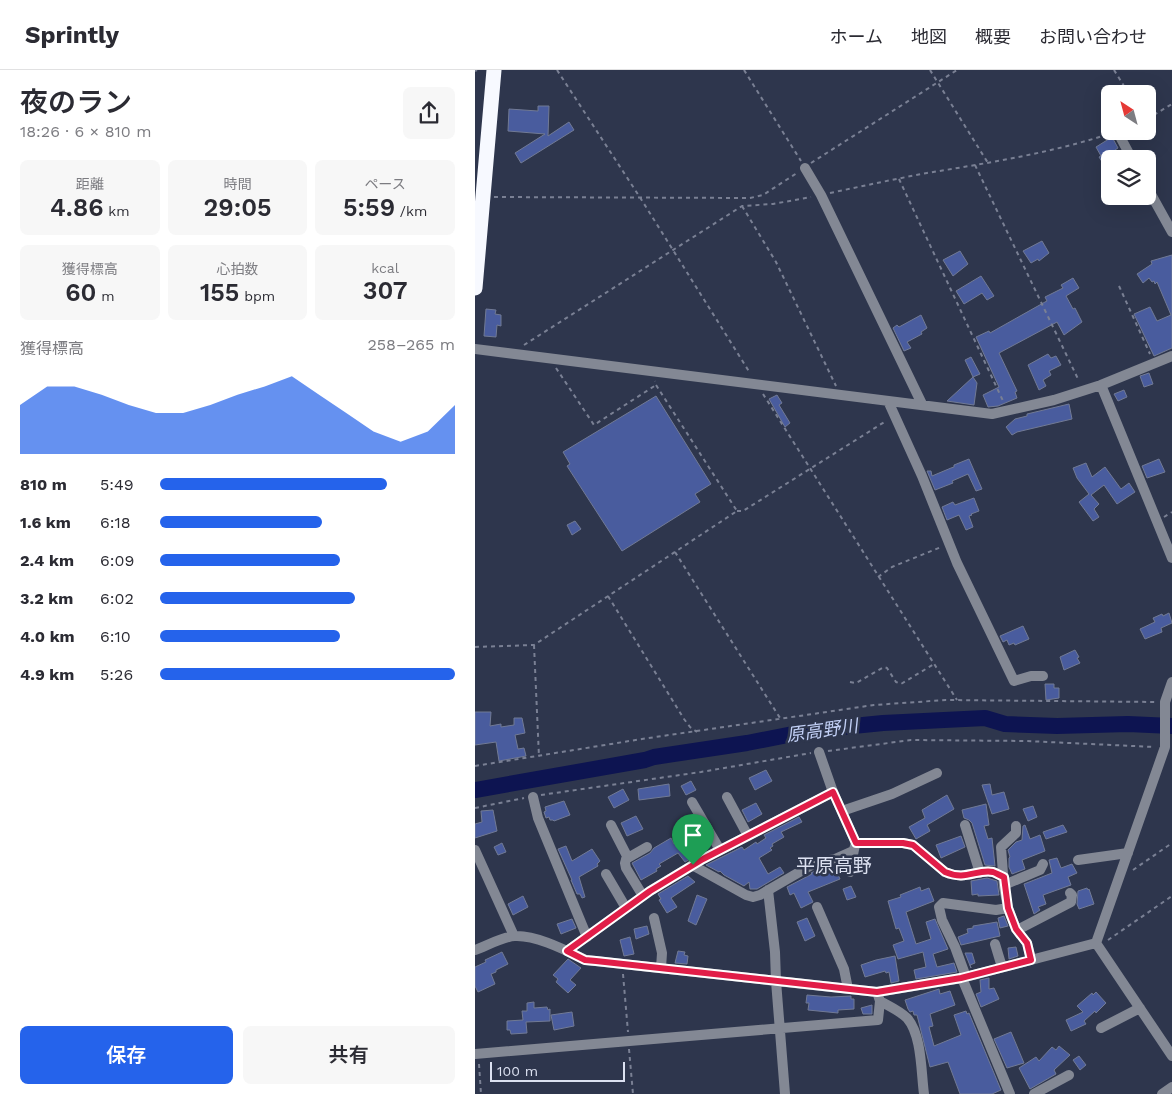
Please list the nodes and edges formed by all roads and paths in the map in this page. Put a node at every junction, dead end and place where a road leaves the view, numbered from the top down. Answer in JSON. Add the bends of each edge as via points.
{"nodes":[{"id":1,"x":494,"y":70,"type":"edge"},
{"id":2,"x":557,"y":70,"type":"edge"},
{"id":3,"x":744,"y":70,"type":"edge"},
{"id":4,"x":930,"y":70,"type":"edge"},
{"id":5,"x":957,"y":70,"type":"edge"},
{"id":6,"x":1114,"y":70,"type":"edge"},
{"id":7,"x":938,"y":82,"type":"junction"},
{"id":8,"x":1123,"y":85,"type":"edge"},
{"id":9,"x":1172,"y":104,"type":"edge"},
{"id":10,"x":1156,"y":114,"type":"edge"},
{"id":11,"x":1101,"y":136,"type":"edge"},
{"id":12,"x":988,"y":163,"type":"junction"},
{"id":13,"x":975,"y":165,"type":"junction"},
{"id":14,"x":805,"y":168,"type":"junction"},
{"id":15,"x":899,"y":179,"type":"junction"},
{"id":16,"x":821,"y":195,"type":"junction"},
{"id":17,"x":479,"y":197,"type":"edge"},
{"id":18,"x":641,"y":199,"type":"junction"},
{"id":19,"x":1156,"y":203,"type":"edge"},
{"id":20,"x":742,"y":206,"type":"junction"},
{"id":21,"x":1172,"y":232,"type":"edge"},
{"id":22,"x":674,"y":251,"type":"junction"},
{"id":23,"x":1119,"y":286,"type":"dead end"},
{"id":24,"x":475,"y":288,"type":"edge"},
{"id":25,"x":475,"y":349,"type":"edge"},
{"id":26,"x":511,"y":354,"type":"junction"},
{"id":27,"x":1172,"y":356,"type":"edge"},
{"id":28,"x":550,"y":358,"type":"junction"},
{"id":29,"x":1154,"y":363,"type":"junction"},
{"id":30,"x":655,"y":372,"type":"junction"},
{"id":31,"x":756,"y":384,"type":"junction"},
{"id":32,"x":656,"y":385,"type":"junction"},
{"id":33,"x":1101,"y":385,"type":"junction"},
{"id":34,"x":1083,"y":391,"type":"junction"},
{"id":35,"x":840,"y":395,"type":"junction"},
{"id":36,"x":888,"y":401,"type":"junction"},
{"id":37,"x":922,"y":404,"type":"junction"},
{"id":38,"x":1008,"y":410,"type":"junction"},
{"id":39,"x":894,"y":416,"type":"junction"},
{"id":40,"x":810,"y":469,"type":"junction"},
{"id":41,"x":737,"y":511,"type":"junction"},
{"id":42,"x":949,"y":544,"type":"junction"},
{"id":43,"x":675,"y":552,"type":"junction"},
{"id":44,"x":1172,"y":558,"type":"edge"},
{"id":45,"x":878,"y":577,"type":"junction"},
{"id":46,"x":608,"y":596,"type":"junction"},
{"id":47,"x":534,"y":645,"type":"junction"},
{"id":48,"x":475,"y":647,"type":"edge"},
{"id":49,"x":934,"y":664,"type":"junction"},
{"id":50,"x":1043,"y":676,"type":"dead end"},
{"id":51,"x":850,"y":682,"type":"dead end"},
{"id":52,"x":1172,"y":682,"type":"edge"},
{"id":53,"x":957,"y":700,"type":"junction"},
{"id":54,"x":1165,"y":702,"type":"junction"},
{"id":55,"x":780,"y":718,"type":"junction"},
{"id":56,"x":697,"y":732,"type":"junction"},
{"id":57,"x":819,"y":752,"type":"dead end"},
{"id":58,"x":539,"y":757,"type":"junction"},
{"id":59,"x":475,"y":766,"type":"edge"},
{"id":60,"x":937,"y":774,"type":"dead end"},
{"id":61,"x":833,"y":792,"type":"junction"},
{"id":62,"x":533,"y":797,"type":"dead end"},
{"id":63,"x":727,"y":798,"type":"dead end"},
{"id":64,"x":692,"y":802,"type":"dead end"},
{"id":65,"x":842,"y":811,"type":"junction"},
{"id":66,"x":611,"y":824,"type":"dead end"},
{"id":67,"x":965,"y":825,"type":"dead end"},
{"id":68,"x":1016,"y":826,"type":"dead end"},
{"id":69,"x":748,"y":836,"type":"junction"},
{"id":70,"x":1172,"y":843,"type":"edge"},
{"id":71,"x":647,"y":847,"type":"dead end"},
{"id":72,"x":854,"y":847,"type":"junction"},
{"id":73,"x":475,"y":850,"type":"edge"},
{"id":74,"x":719,"y":850,"type":"junction"},
{"id":75,"x":1128,"y":853,"type":"junction"},
{"id":76,"x":627,"y":859,"type":"junction"},
{"id":77,"x":1078,"y":860,"type":"dead end"},
{"id":78,"x":1043,"y":864,"type":"dead end"},
{"id":79,"x":693,"y":865,"type":"junction"},
{"id":80,"x":850,"y":872,"type":"dead end"},
{"id":81,"x":980,"y":873,"type":"junction"},
{"id":82,"x":606,"y":874,"type":"dead end"},
{"id":83,"x":1118,"y":880,"type":"junction"},
{"id":84,"x":1004,"y":881,"type":"junction"},
{"id":85,"x":768,"y":890,"type":"junction"},
{"id":86,"x":1070,"y":893,"type":"dead end"},
{"id":87,"x":643,"y":896,"type":"junction"},
{"id":88,"x":1172,"y":896,"type":"edge"},
{"id":89,"x":817,"y":906,"type":"dead end"},
{"id":90,"x":626,"y":908,"type":"junction"},
{"id":91,"x":1008,"y":908,"type":"junction"},
{"id":92,"x":654,"y":918,"type":"dead end"},
{"id":93,"x":1017,"y":930,"type":"junction"},
{"id":94,"x":514,"y":936,"type":"junction"},
{"id":95,"x":587,"y":937,"type":"junction"},
{"id":96,"x":995,"y":944,"type":"dead end"},
{"id":97,"x":1097,"y":945,"type":"junction"},
{"id":98,"x":475,"y":950,"type":"edge"},
{"id":99,"x":567,"y":951,"type":"junction"},
{"id":100,"x":1031,"y":960,"type":"junction"},
{"id":101,"x":622,"y":964,"type":"junction"},
{"id":102,"x":661,"y":968,"type":"junction"},
{"id":103,"x":1002,"y":968,"type":"junction"},
{"id":104,"x":964,"y":978,"type":"junction"},
{"id":105,"x":776,"y":981,"type":"junction"},
{"id":106,"x":848,"y":989,"type":"junction"},
{"id":107,"x":879,"y":997,"type":"junction"},
{"id":108,"x":1140,"y":1008,"type":"junction"},
{"id":109,"x":1101,"y":1028,"type":"dead end"},
{"id":110,"x":780,"y":1029,"type":"junction"},
{"id":111,"x":629,"y":1041,"type":"junction"},
{"id":112,"x":476,"y":1052,"type":"edge"},
{"id":113,"x":1172,"y":1056,"type":"edge"},
{"id":114,"x":1069,"y":1075,"type":"dead end"},
{"id":115,"x":1172,"y":1087,"type":"edge"},
{"id":116,"x":481,"y":1094,"type":"edge"},
{"id":117,"x":633,"y":1094,"type":"edge"},
{"id":118,"x":785,"y":1094,"type":"edge"},
{"id":119,"x":924,"y":1094,"type":"edge"},
{"id":120,"x":1010,"y":1094,"type":"edge"},
{"id":121,"x":1034,"y":1094,"type":"edge"},
{"id":122,"x":1162,"y":1094,"type":"edge"}],
"edges":[{"from":1,"to":17,"type":"highway"},
{"from":2,"to":18,"type":"path"},
{"from":3,"to":14,"type":"path"},
{"from":4,"to":7,"type":"path"},
{"from":5,"to":7,"type":"path"},
{"from":6,"to":8,"type":"path"},
{"from":7,"to":12,"type":"path"},
{"from":7,"to":14,"type":"path"},
{"from":9,"to":10,"type":"path"},
{"from":11,"to":12,"type":"path"},
{"from":12,"to":13,"type":"path"},
{"from":13,"to":15,"type":"path"},
{"from":13,"to":34,"type":"path"},
{"from":14,"to":16,"type":"street"},
{"from":14,"to":18,"type":"path","via":[[756,197]]},
{"from":15,"to":16,"type":"path"},
{"from":15,"to":38,"type":"path"},
{"from":16,"to":20,"type":"path"},
{"from":16,"to":37,"type":"street"},
{"from":17,"to":18,"type":"path"},
{"from":17,"to":24,"type":"highway"},
{"from":18,"to":22,"type":"path"},
{"from":19,"to":21,"type":"street"},
{"from":20,"to":22,"type":"path"},
{"from":20,"to":35,"type":"path","via":[[776,262]]},
{"from":22,"to":26,"type":"path"},
{"from":22,"to":31,"type":"path"},
{"from":23,"to":29,"type":"path"},
{"from":25,"to":26,"type":"street"},
{"from":26,"to":28,"type":"street"},
{"from":27,"to":29,"type":"street"},
{"from":28,"to":30,"type":"street"},
{"from":28,"to":32,"type":"path","via":[[593,425]]},
{"from":29,"to":33,"type":"street"},
{"from":30,"to":31,"type":"street"},
{"from":30,"to":32,"type":"path"},
{"from":31,"to":35,"type":"street"},
{"from":31,"to":40,"type":"path"},
{"from":32,"to":41,"type":"path"},
{"from":33,"to":34,"type":"street"},
{"from":33,"to":44,"type":"street"},
{"from":34,"to":38,"type":"street"},
{"from":35,"to":36,"type":"street"},
{"from":36,"to":37,"type":"street"},
{"from":36,"to":39,"type":"street"},
{"from":37,"to":38,"type":"street","via":[[992,414]]},
{"from":39,"to":40,"type":"path"},
{"from":39,"to":42,"type":"street"},
{"from":40,"to":41,"type":"path","via":[[743,511]]},
{"from":40,"to":45,"type":"path"},
{"from":41,"to":43,"type":"path"},
{"from":42,"to":45,"type":"path","via":[[892,567]]},
{"from":42,"to":50,"type":"street","via":[[1014,681]]},
{"from":43,"to":46,"type":"path"},
{"from":43,"to":55,"type":"path"},
{"from":45,"to":49,"type":"path"},
{"from":46,"to":47,"type":"path"},
{"from":46,"to":56,"type":"path","via":[[684,719]]},
{"from":47,"to":48,"type":"path"},
{"from":47,"to":58,"type":"path"},
{"from":49,"to":51,"type":"path","via":[[901,684],[884,667]]},
{"from":49,"to":53,"type":"path"},
{"from":52,"to":54,"type":"street"},
{"from":53,"to":54,"type":"path"},
{"from":53,"to":55,"type":"path","via":[[874,705]]},
{"from":54,"to":75,"type":"street","via":[[1165,747]]},
{"from":55,"to":56,"type":"path"},
{"from":56,"to":58,"type":"path"},
{"from":57,"to":61,"type":"street"},
{"from":58,"to":59,"type":"path"},
{"from":60,"to":65,"type":"street"},
{"from":61,"to":65,"type":"street"},
{"from":61,"to":69,"type":"street"},
{"from":62,"to":95,"type":"street","via":[[538,818]]},
{"from":63,"to":69,"type":"street"},
{"from":64,"to":74,"type":"street"},
{"from":65,"to":72,"type":"street"},
{"from":66,"to":76,"type":"street"},
{"from":67,"to":81,"type":"street"},
{"from":68,"to":84,"type":"street","via":[[1016,833],[1001,847]]},
{"from":69,"to":74,"type":"street"},
{"from":70,"to":83,"type":"path"},
{"from":71,"to":76,"type":"street"},
{"from":72,"to":80,"type":"street"},
{"from":72,"to":81,"type":"street","via":[[913,845],[945,872],[961,876]]},
{"from":72,"to":85,"type":"street"},
{"from":73,"to":94,"type":"street"},
{"from":74,"to":79,"type":"street"},
{"from":75,"to":77,"type":"street"},
{"from":75,"to":83,"type":"street"},
{"from":76,"to":87,"type":"street","via":[[626,868]]},
{"from":78,"to":84,"type":"street","via":[[1039,870]]},
{"from":79,"to":85,"type":"street","via":[[746,895],[753,897]]},
{"from":79,"to":87,"type":"street"},
{"from":81,"to":84,"type":"street","via":[[993,872]]},
{"from":82,"to":90,"type":"street"},
{"from":83,"to":97,"type":"street"},
{"from":84,"to":91,"type":"street"},
{"from":85,"to":105,"type":"street"},
{"from":86,"to":93,"type":"street","via":[[1071,902]]},
{"from":87,"to":90,"type":"street"},
{"from":88,"to":97,"type":"path"},
{"from":89,"to":106,"type":"street","via":[[844,969]]},
{"from":90,"to":95,"type":"street"},
{"from":91,"to":93,"type":"street"},
{"from":91,"to":104,"type":"street","via":[[996,910],[943,903],[939,907]]},
{"from":92,"to":102,"type":"street","via":[[662,953]]},
{"from":93,"to":100,"type":"street","via":[[1027,943]]},
{"from":94,"to":98,"type":"street"},
{"from":94,"to":99,"type":"street","via":[[528,937]]},
{"from":95,"to":99,"type":"street"},
{"from":96,"to":103,"type":"street"},
{"from":97,"to":100,"type":"street"},
{"from":97,"to":108,"type":"street"},
{"from":99,"to":101,"type":"street","via":[[585,960]]},
{"from":100,"to":103,"type":"street"},
{"from":101,"to":102,"type":"street"},
{"from":101,"to":111,"type":"path"},
{"from":102,"to":105,"type":"street"},
{"from":103,"to":104,"type":"street"},
{"from":104,"to":107,"type":"street"},
{"from":104,"to":120,"type":"street"},
{"from":105,"to":106,"type":"street"},
{"from":105,"to":110,"type":"street"},
{"from":106,"to":107,"type":"street"},
{"from":107,"to":110,"type":"street","via":[[878,1020]]},
{"from":107,"to":119,"type":"street","via":[[903,1015],[916,1033]]},
{"from":108,"to":109,"type":"street"},
{"from":108,"to":113,"type":"street"},
{"from":110,"to":111,"type":"street"},
{"from":110,"to":118,"type":"street"},
{"from":111,"to":112,"type":"street"},
{"from":111,"to":117,"type":"path"},
{"from":112,"to":116,"type":"path"},
{"from":114,"to":121,"type":"street"},
{"from":115,"to":122,"type":"street"}]}
